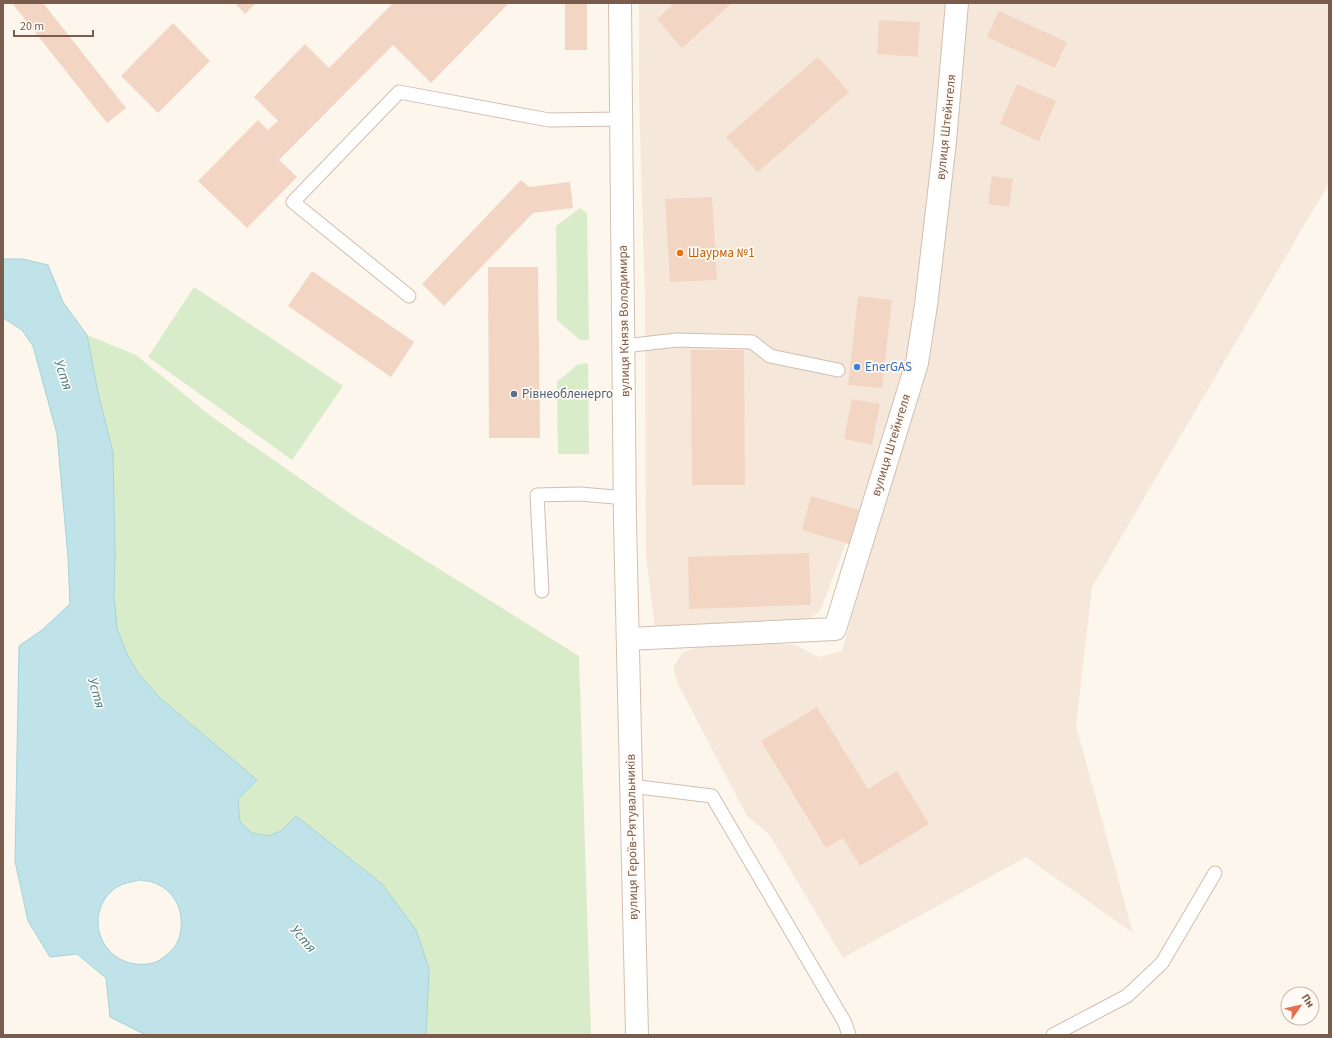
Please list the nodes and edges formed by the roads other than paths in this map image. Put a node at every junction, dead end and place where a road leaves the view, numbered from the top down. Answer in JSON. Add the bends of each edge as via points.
{"nodes":[{"id":1,"x":620,"y":3,"type":"edge"},
{"id":2,"x":957,"y":3,"type":"edge"},
{"id":3,"x":621,"y":120,"type":"junction"},
{"id":4,"x":409,"y":296,"type":"dead end"},
{"id":5,"x":624,"y":346,"type":"junction"},
{"id":6,"x":838,"y":370,"type":"dead end"},
{"id":7,"x":626,"y":498,"type":"junction"},
{"id":8,"x":542,"y":591,"type":"dead end"},
{"id":9,"x":628,"y":639,"type":"junction"},
{"id":10,"x":631,"y":786,"type":"junction"},
{"id":11,"x":1216,"y":873,"type":"dead end"},
{"id":12,"x":637,"y":1035,"type":"edge"},
{"id":13,"x":849,"y":1035,"type":"edge"},
{"id":14,"x":1053,"y":1035,"type":"edge"}],
"edges":[{"from":1,"to":3,"type":"main road","name":"вулиця Князя Володимира"},
{"from":2,"to":9,"type":"main road","name":"вулиця Штейнгеля","via":[[945,141],[926,305],[916,363],[835,629]]},
{"from":3,"to":4,"type":"lane","via":[[549,120],[399,92],[293,202]]},
{"from":3,"to":5,"type":"main road","name":"вулиця Князя Володимира"},
{"from":5,"to":6,"type":"lane","via":[[677,340],[752,342],[770,356]]},
{"from":5,"to":7,"type":"main road","name":"вулиця Князя Володимира"},
{"from":7,"to":8,"type":"lane","via":[[580,494],[537,495]]},
{"from":7,"to":9,"type":"main road","name":"вулиця Князя Володимира"},
{"from":9,"to":10,"type":"main road","name":"вулиця Героїв-Рятувальників"},
{"from":10,"to":12,"type":"main road","name":"вулиця Героїв-Рятувальників"},
{"from":10,"to":13,"type":"lane","via":[[712,796],[845,1023]]},
{"from":11,"to":14,"type":"lane","via":[[1162,963],[1127,996]]}]}
